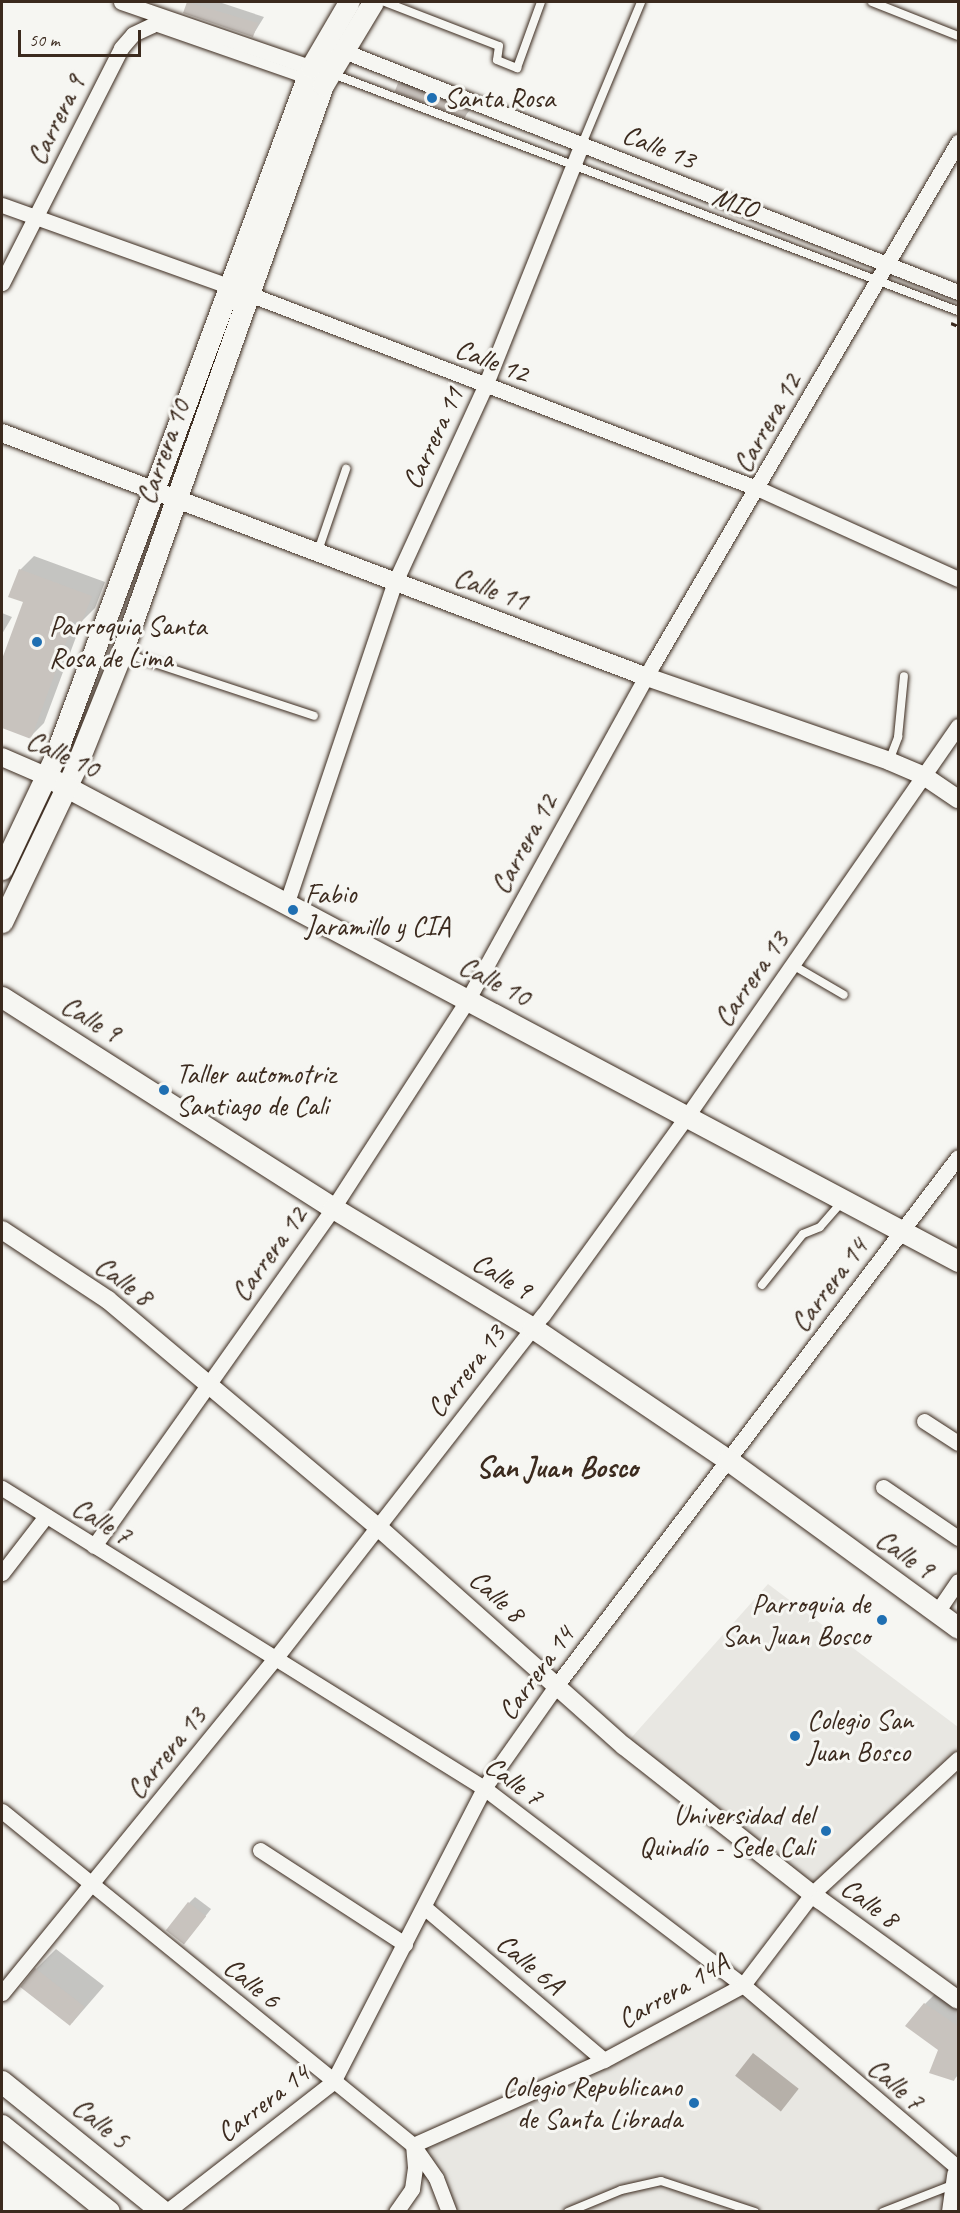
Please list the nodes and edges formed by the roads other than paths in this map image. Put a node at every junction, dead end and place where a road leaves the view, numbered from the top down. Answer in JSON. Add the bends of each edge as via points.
{"nodes":[{"id":1,"x":121,"y":2,"type":"edge"},
{"id":2,"x":349,"y":2,"type":"edge"},
{"id":3,"x":373,"y":2,"type":"edge"},
{"id":4,"x":385,"y":2,"type":"edge"},
{"id":5,"x":541,"y":2,"type":"edge"},
{"id":6,"x":641,"y":2,"type":"edge"},
{"id":7,"x":872,"y":2,"type":"edge"},
{"id":8,"x":152,"y":25,"type":"joint"},
{"id":9,"x":958,"y":36,"type":"edge"},
{"id":10,"x":341,"y":50,"type":"junction"},
{"id":11,"x":315,"y":73,"type":"junction"},
{"id":12,"x":958,"y":142,"type":"edge"},
{"id":13,"x":582,"y":144,"type":"junction"},
{"id":14,"x":572,"y":167,"type":"junction"},
{"id":15,"x":2,"y":205,"type":"edge"},
{"id":16,"x":35,"y":217,"type":"junction"},
{"id":17,"x":887,"y":264,"type":"junction"},
{"id":18,"x":879,"y":279,"type":"junction"},
{"id":19,"x":2,"y":283,"type":"edge"},
{"id":20,"x":228,"y":286,"type":"junction"},
{"id":21,"x":958,"y":292,"type":"edge"},
{"id":22,"x":249,"y":295,"type":"junction"},
{"id":23,"x":958,"y":311,"type":"edge"},
{"id":24,"x":485,"y":386,"type":"junction"},
{"id":25,"x":2,"y":433,"type":"edge"},
{"id":26,"x":346,"y":469,"type":"dead end"},
{"id":27,"x":759,"y":489,"type":"junction"},
{"id":28,"x":153,"y":490,"type":"junction"},
{"id":29,"x":176,"y":499,"type":"junction"},
{"id":30,"x":318,"y":553,"type":"junction"},
{"id":31,"x":958,"y":579,"type":"edge"},
{"id":32,"x":395,"y":582,"type":"junction"},
{"id":33,"x":122,"y":652,"type":"junction"},
{"id":34,"x":646,"y":676,"type":"junction"},
{"id":35,"x":904,"y":676,"type":"dead end"},
{"id":36,"x":314,"y":716,"type":"dead end"},
{"id":37,"x":958,"y":726,"type":"edge"},
{"id":38,"x":2,"y":757,"type":"edge"},
{"id":39,"x":890,"y":761,"type":"junction"},
{"id":40,"x":46,"y":776,"type":"junction"},
{"id":41,"x":924,"y":776,"type":"junction"},
{"id":42,"x":67,"y":785,"type":"junction"},
{"id":43,"x":958,"y":799,"type":"edge"},
{"id":44,"x":2,"y":868,"type":"edge"},
{"id":45,"x":287,"y":902,"type":"junction"},
{"id":46,"x":2,"y":922,"type":"edge"},
{"id":47,"x":791,"y":964,"type":"junction"},
{"id":48,"x":844,"y":995,"type":"dead end"},
{"id":49,"x":2,"y":997,"type":"edge"},
{"id":50,"x":468,"y":999,"type":"junction"},
{"id":51,"x":687,"y":1116,"type":"junction"},
{"id":52,"x":958,"y":1157,"type":"edge"},
{"id":53,"x":844,"y":1200,"type":"junction"},
{"id":54,"x":333,"y":1208,"type":"junction"},
{"id":55,"x":2,"y":1230,"type":"edge"},
{"id":56,"x":902,"y":1232,"type":"junction"},
{"id":57,"x":958,"y":1261,"type":"edge"},
{"id":58,"x":762,"y":1285,"type":"dead end"},
{"id":59,"x":533,"y":1328,"type":"junction"},
{"id":60,"x":209,"y":1382,"type":"junction"},
{"id":61,"x":924,"y":1421,"type":"dead end"},
{"id":62,"x":958,"y":1443,"type":"edge"},
{"id":63,"x":728,"y":1460,"type":"junction"},
{"id":64,"x":883,"y":1487,"type":"dead end"},
{"id":65,"x":2,"y":1488,"type":"edge"},
{"id":66,"x":46,"y":1516,"type":"junction"},
{"id":67,"x":378,"y":1527,"type":"junction"},
{"id":68,"x":958,"y":1538,"type":"edge"},
{"id":69,"x":94,"y":1546,"type":"junction"},
{"id":70,"x":2,"y":1572,"type":"edge"},
{"id":71,"x":958,"y":1581,"type":"edge"},
{"id":72,"x":937,"y":1612,"type":"junction"},
{"id":73,"x":958,"y":1628,"type":"edge"},
{"id":74,"x":274,"y":1660,"type":"junction"},
{"id":75,"x":556,"y":1686,"type":"junction"},
{"id":76,"x":958,"y":1759,"type":"edge"},
{"id":77,"x":484,"y":1788,"type":"junction"},
{"id":78,"x":2,"y":1810,"type":"edge"},
{"id":79,"x":260,"y":1850,"type":"dead end"},
{"id":80,"x":92,"y":1885,"type":"junction"},
{"id":81,"x":812,"y":1894,"type":"junction"},
{"id":82,"x":424,"y":1907,"type":"junction"},
{"id":83,"x":405,"y":1944,"type":"junction"},
{"id":84,"x":743,"y":1985,"type":"junction"},
{"id":85,"x":2,"y":1993,"type":"edge"},
{"id":86,"x":958,"y":2000,"type":"edge"},
{"id":87,"x":604,"y":2060,"type":"junction"},
{"id":88,"x":2,"y":2082,"type":"edge"},
{"id":89,"x":333,"y":2082,"type":"junction"},
{"id":90,"x":2,"y":2126,"type":"edge"},
{"id":91,"x":413,"y":2145,"type":"junction"},
{"id":92,"x":958,"y":2175,"type":"edge"},
{"id":93,"x":108,"y":2211,"type":"edge"},
{"id":94,"x":164,"y":2211,"type":"edge"},
{"id":95,"x":396,"y":2211,"type":"edge"},
{"id":96,"x":449,"y":2211,"type":"edge"},
{"id":97,"x":568,"y":2211,"type":"edge"},
{"id":98,"x":755,"y":2211,"type":"edge"},
{"id":99,"x":883,"y":2211,"type":"edge"},
{"id":100,"x":953,"y":2211,"type":"edge"}],
"edges":[{"from":1,"to":11,"type":"street"},
{"from":2,"to":11,"type":"main road","name":"Carrera 10"},
{"from":3,"to":10,"type":"main road","name":"Carrera 10"},
{"from":4,"to":5,"type":"lane","via":[[499,46],[496,60],[517,68]]},
{"from":6,"to":13,"type":"lane","name":"Carrera 11"},
{"from":7,"to":9,"type":"lane"},
{"from":8,"to":11,"type":"street"},
{"from":8,"to":16,"type":"street","name":"Carrera 9","via":[[133,34],[121,48]]},
{"from":10,"to":11,"type":"main road","name":"Carrera 10"},
{"from":10,"to":13,"type":"street","name":"Calle 13"},
{"from":11,"to":14,"type":"lane","name":"MIO"},
{"from":11,"to":20,"type":"main road","name":"Carrera 10"},
{"from":11,"to":22,"type":"main road","name":"Carrera 10"},
{"from":12,"to":17,"type":"street","name":"Carrera 12"},
{"from":13,"to":14,"type":"street","name":"Carrera 11"},
{"from":13,"to":17,"type":"street","name":"Calle 13"},
{"from":14,"to":18,"type":"lane","name":"MIO"},
{"from":14,"to":24,"type":"street","name":"Carrera 11"},
{"from":15,"to":16,"type":"street","name":"Calle 12"},
{"from":16,"to":19,"type":"street","name":"Carrera 9"},
{"from":16,"to":20,"type":"street","name":"Calle 12"},
{"from":17,"to":18,"type":"street","name":"Carrera 12"},
{"from":17,"to":21,"type":"street","name":"Calle 13"},
{"from":18,"to":23,"type":"lane","name":"MIO"},
{"from":18,"to":27,"type":"street","name":"Carrera 12"},
{"from":20,"to":22,"type":"street","name":"Calle 12"},
{"from":20,"to":28,"type":"main road","name":"Carrera 10"},
{"from":22,"to":24,"type":"street","name":"Calle 12"},
{"from":22,"to":29,"type":"main road","name":"Carrera 10"},
{"from":24,"to":27,"type":"street","name":"Calle 12"},
{"from":24,"to":32,"type":"street","name":"Carrera 11"},
{"from":25,"to":28,"type":"street","name":"Calle 11"},
{"from":26,"to":30,"type":"lane"},
{"from":27,"to":31,"type":"street","name":"Calle 12"},
{"from":27,"to":34,"type":"street","name":"Carrera 12"},
{"from":28,"to":29,"type":"street","name":"Calle 11"},
{"from":28,"to":40,"type":"main road","name":"Carrera 10"},
{"from":29,"to":30,"type":"street","name":"Calle 11"},
{"from":29,"to":33,"type":"main road","name":"Carrera 10"},
{"from":30,"to":32,"type":"street","name":"Calle 11"},
{"from":32,"to":34,"type":"street","name":"Calle 11"},
{"from":32,"to":45,"type":"street","name":"Carrera 11"},
{"from":33,"to":36,"type":"lane"},
{"from":33,"to":42,"type":"main road","name":"Carrera 10"},
{"from":34,"to":39,"type":"street","name":"Calle 11"},
{"from":34,"to":50,"type":"street","name":"Carrera 12"},
{"from":35,"to":39,"type":"lane","via":[[898,737]]},
{"from":37,"to":41,"type":"street","name":"Carrera 13"},
{"from":38,"to":40,"type":"street","name":"Calle 10"},
{"from":39,"to":41,"type":"street","name":"Calle 11"},
{"from":40,"to":42,"type":"main road","name":"Calle 10"},
{"from":40,"to":44,"type":"main road","name":"Carrera 10"},
{"from":41,"to":43,"type":"street","name":"Calle 11"},
{"from":41,"to":47,"type":"street","name":"Carrera 13"},
{"from":42,"to":45,"type":"main road","name":"Calle 10"},
{"from":42,"to":46,"type":"main road","name":"Carrera 10"},
{"from":45,"to":50,"type":"main road","name":"Calle 10"},
{"from":47,"to":48,"type":"lane"},
{"from":47,"to":51,"type":"street","name":"Carrera 13"},
{"from":49,"to":54,"type":"main road","name":"Calle 9"},
{"from":50,"to":51,"type":"main road","name":"Calle 10"},
{"from":50,"to":54,"type":"street","name":"Carrera 12"},
{"from":51,"to":53,"type":"main road","name":"Calle 10"},
{"from":51,"to":59,"type":"street","name":"Carrera 13"},
{"from":52,"to":56,"type":"street","name":"Carrera 14"},
{"from":53,"to":56,"type":"main road","name":"Calle 10"},
{"from":53,"to":58,"type":"lane","via":[[820,1227],[803,1234]]},
{"from":54,"to":59,"type":"main road","name":"Calle 9"},
{"from":54,"to":60,"type":"street","name":"Carrera 12"},
{"from":55,"to":60,"type":"street","name":"Calle 8","via":[[108,1300]]},
{"from":56,"to":57,"type":"main road","name":"Calle 10"},
{"from":56,"to":63,"type":"street","name":"Carrera 14"},
{"from":59,"to":63,"type":"main road","name":"Calle 9"},
{"from":59,"to":67,"type":"street","name":"Carrera 13"},
{"from":60,"to":67,"type":"street","name":"Calle 8"},
{"from":60,"to":69,"type":"street","name":"Carrera 12"},
{"from":61,"to":62,"type":"street"},
{"from":63,"to":72,"type":"main road","name":"Calle 9"},
{"from":63,"to":75,"type":"street","name":"Carrera 14"},
{"from":64,"to":68,"type":"street"},
{"from":65,"to":66,"type":"street","name":"Calle 7"},
{"from":66,"to":69,"type":"street","name":"Calle 7"},
{"from":66,"to":70,"type":"street"},
{"from":67,"to":74,"type":"street","name":"Carrera 13"},
{"from":67,"to":75,"type":"street","name":"Calle 8"},
{"from":69,"to":74,"type":"street","name":"Calle 7"},
{"from":71,"to":72,"type":"street"},
{"from":72,"to":73,"type":"main road","name":"Calle 9"},
{"from":74,"to":77,"type":"street","name":"Calle 7"},
{"from":74,"to":80,"type":"street","name":"Carrera 13"},
{"from":75,"to":77,"type":"street","name":"Carrera 14"},
{"from":75,"to":81,"type":"street","name":"Calle 8","via":[[624,1746]]},
{"from":76,"to":81,"type":"street","name":"Carrera 14A"},
{"from":77,"to":82,"type":"street","name":"Carrera 14"},
{"from":77,"to":84,"type":"street","name":"Calle 7"},
{"from":78,"to":80,"type":"street","name":"Calle 6"},
{"from":79,"to":83,"type":"street"},
{"from":80,"to":85,"type":"street","name":"Carrera 13"},
{"from":80,"to":89,"type":"street","name":"Calle 6"},
{"from":81,"to":84,"type":"street","name":"Carrera 14A"},
{"from":81,"to":86,"type":"street","name":"Calle 8"},
{"from":82,"to":83,"type":"street","name":"Carrera 14"},
{"from":82,"to":87,"type":"street","name":"Calle 6A"},
{"from":83,"to":89,"type":"street","name":"Carrera 14"},
{"from":84,"to":87,"type":"street","name":"Carrera 14A"},
{"from":84,"to":92,"type":"street","name":"Calle 7"},
{"from":87,"to":91,"type":"street","name":"Carrera 14A"},
{"from":88,"to":94,"type":"main road","name":"Calle 5"},
{"from":89,"to":91,"type":"street","name":"Calle 6"},
{"from":89,"to":94,"type":"street","name":"Carrera 14"},
{"from":90,"to":93,"type":"main road"},
{"from":91,"to":95,"type":"street","via":[[416,2167],[412,2189]]},
{"from":91,"to":96,"type":"street","name":"Calle 6","via":[[436,2178]]},
{"from":92,"to":99,"type":"lane"},
{"from":92,"to":100,"type":"main road"},
{"from":97,"to":98,"type":"lane","via":[[621,2190],[661,2181]]}]}
